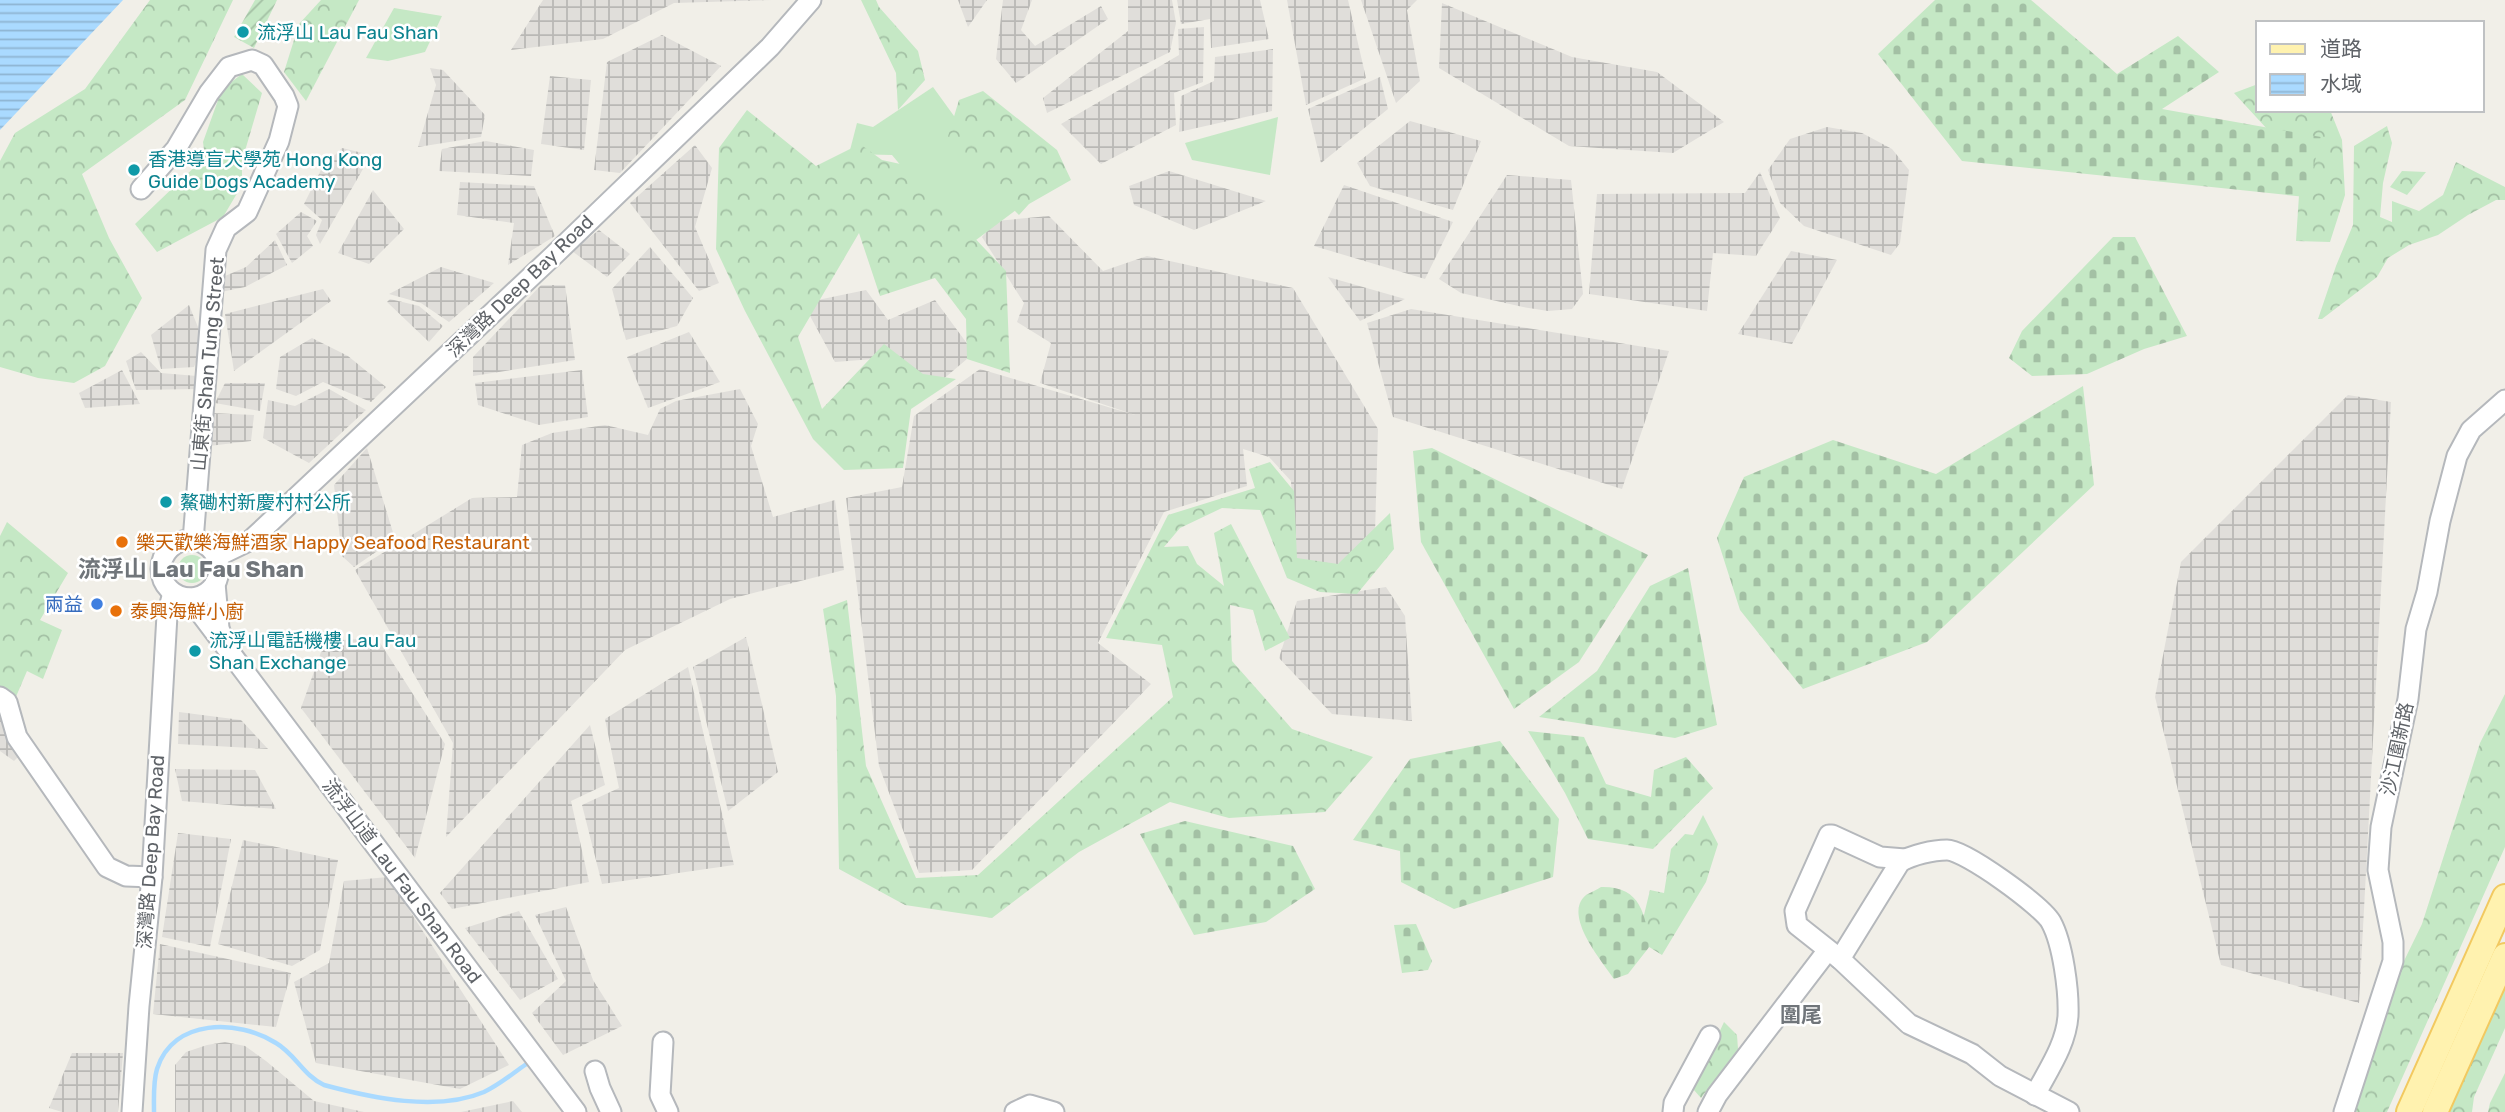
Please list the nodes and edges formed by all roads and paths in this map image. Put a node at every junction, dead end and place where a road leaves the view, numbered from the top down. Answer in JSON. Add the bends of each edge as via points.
{"nodes":[{"id":1,"x":811,"y":0,"type":"edge"},
{"id":2,"x":141,"y":189,"type":"dead end"},
{"id":3,"x":2505,"y":400,"type":"edge"},
{"id":4,"x":193,"y":541,"type":"junction"},
{"id":5,"x":216,"y":557,"type":"junction"},
{"id":6,"x":215,"y":583,"type":"junction"},
{"id":7,"x":181,"y":596,"type":"junction"},
{"id":8,"x":227,"y":651,"type":"junction"},
{"id":9,"x":0,"y":696,"type":"edge"},
{"id":10,"x":1905,"y":859,"type":"junction"},
{"id":11,"x":152,"y":877,"type":"junction"},
{"id":12,"x":2505,"y":897,"type":"edge"},
{"id":13,"x":1834,"y":954,"type":"junction"},
{"id":14,"x":2505,"y":956,"type":"edge"},
{"id":15,"x":1710,"y":1036,"type":"dead end"},
{"id":16,"x":663,"y":1042,"type":"dead end"},
{"id":17,"x":595,"y":1071,"type":"dead end"},
{"id":18,"x":2035,"y":1095,"type":"junction"},
{"id":19,"x":132,"y":1112,"type":"edge"},
{"id":20,"x":576,"y":1112,"type":"edge"},
{"id":21,"x":611,"y":1112,"type":"edge"},
{"id":22,"x":668,"y":1112,"type":"edge"},
{"id":23,"x":1015,"y":1112,"type":"edge"},
{"id":24,"x":1054,"y":1112,"type":"edge"},
{"id":25,"x":1673,"y":1112,"type":"edge"},
{"id":26,"x":1708,"y":1112,"type":"edge"},
{"id":27,"x":2069,"y":1112,"type":"edge"},
{"id":28,"x":2344,"y":1112,"type":"edge"},
{"id":29,"x":2409,"y":1112,"type":"edge"},
{"id":30,"x":2435,"y":1112,"type":"edge"}],
"edges":[{"from":1,"to":5,"type":"street","name":"深灣路 Deep Bay Road","via":[[770,47],[554,256],[265,527],[251,540]]},
{"from":2,"to":4,"type":"street","name":"山東街 Shan Tung Street","via":[[176,149],[229,67],[252,61],[263,65],[288,106],[279,141],[247,212],[226,228],[216,250]]},
{"from":3,"to":28,"type":"street","name":"沙江圍新路","via":[[2464,441],[2442,512],[2381,827],[2378,870],[2393,961]]},
{"from":4,"to":5,"type":"street"},
{"from":4,"to":7,"type":"street","via":[[175,545],[163,559],[162,578]]},
{"from":5,"to":6,"type":"street"},
{"from":6,"to":7,"type":"street","via":[[199,597]]},
{"from":6,"to":8,"type":"street","name":"流浮山道 Lau Fau Shan Road","via":[[219,628]]},
{"from":7,"to":8,"type":"street","name":"流浮山道 Lau Fau Shan Road"},
{"from":7,"to":11,"type":"street","name":"深灣路 Deep Bay Road","via":[[167,615]]},
{"from":8,"to":20,"type":"street","name":"流浮山道 Lau Fau Shan Road"},
{"from":9,"to":11,"type":"street","via":[[7,702],[17,737],[107,867],[126,876]]},
{"from":10,"to":13,"type":"street"},
{"from":10,"to":13,"type":"street","via":[[1880,857],[1829,835],[1795,911],[1797,925]]},
{"from":10,"to":18,"type":"street","via":[[1946,850],[1957,853],[1984,867],[2050,920],[2063,965],[2068,1013],[2063,1041]]},
{"from":11,"to":19,"type":"street","name":"深灣路 Deep Bay Road"},
{"from":12,"to":29,"type":"main road"},
{"from":13,"to":18,"type":"street","via":[[1909,1024],[1972,1054]]},
{"from":13,"to":26,"type":"street","via":[[1717,1095]]},
{"from":14,"to":30,"type":"main road"},
{"from":15,"to":25,"type":"street"},
{"from":16,"to":22,"type":"street","via":[[660,1095]]},
{"from":17,"to":21,"type":"street"},
{"from":18,"to":27,"type":"street"},
{"from":23,"to":24,"type":"street","via":[[1030,1105]]}]}
